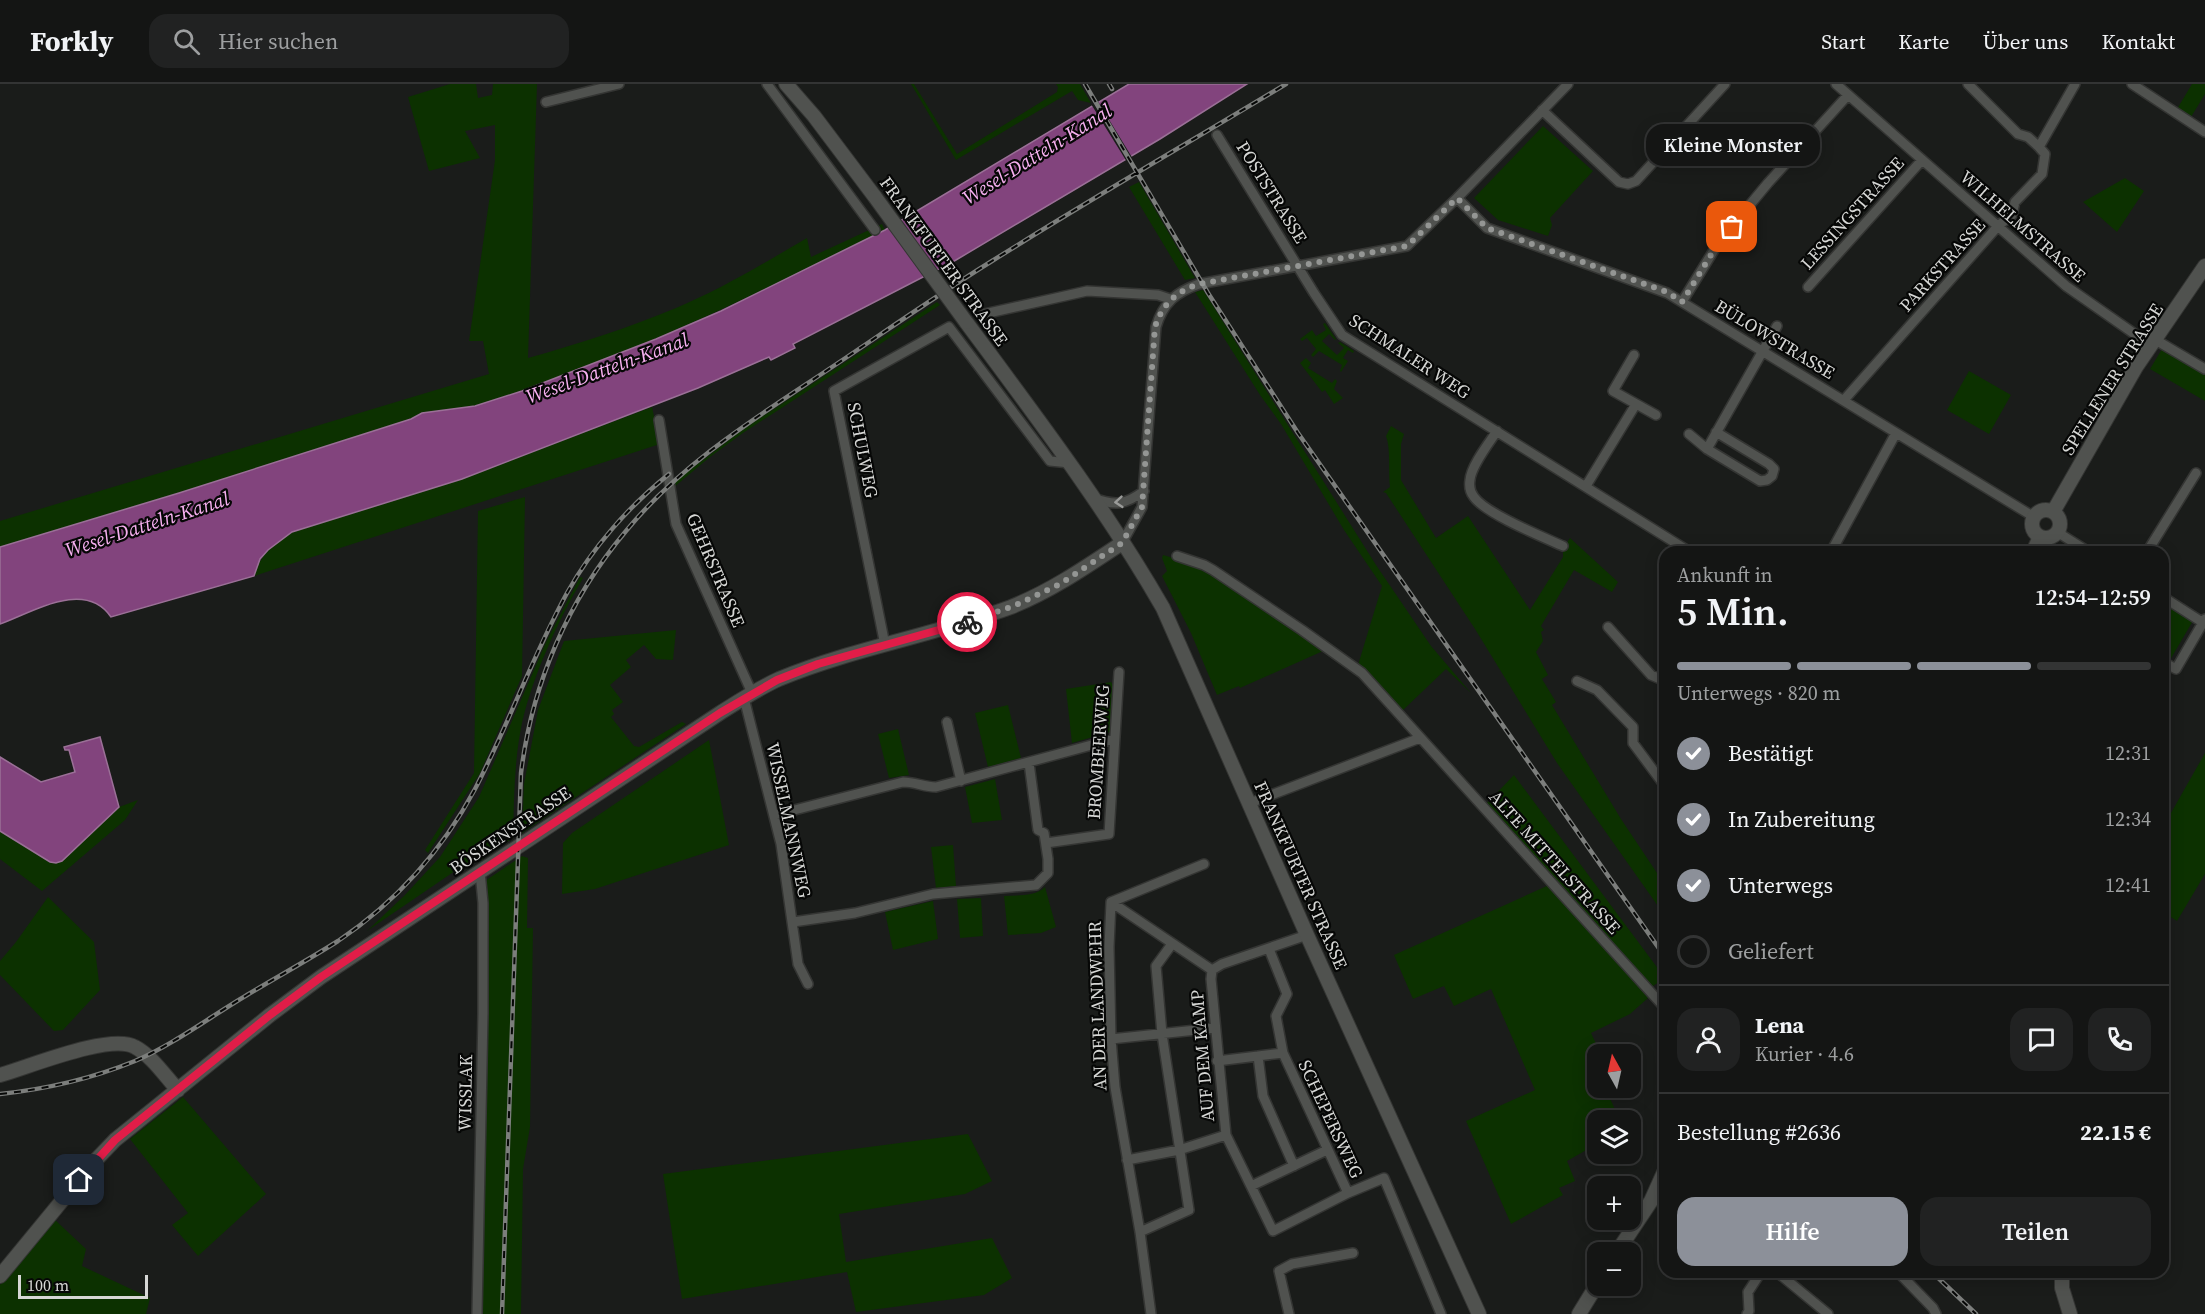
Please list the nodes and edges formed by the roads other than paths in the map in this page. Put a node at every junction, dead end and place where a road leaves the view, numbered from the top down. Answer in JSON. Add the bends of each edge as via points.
{"nodes":[{"id":1,"x":619,"y":84,"type":"edge"},
{"id":2,"x":767,"y":84,"type":"edge"},
{"id":3,"x":786,"y":84,"type":"edge"},
{"id":4,"x":1568,"y":84,"type":"edge"},
{"id":5,"x":1725,"y":84,"type":"edge"},
{"id":6,"x":1836,"y":84,"type":"edge"},
{"id":7,"x":1968,"y":84,"type":"edge"},
{"id":8,"x":2075,"y":84,"type":"edge"},
{"id":9,"x":2132,"y":84,"type":"edge"},
{"id":10,"x":1848,"y":95,"type":"junction"},
{"id":11,"x":546,"y":102,"type":"dead end"},
{"id":12,"x":1542,"y":110,"type":"junction"},
{"id":13,"x":2205,"y":132,"type":"edge"},
{"id":14,"x":1217,"y":135,"type":"dead end"},
{"id":15,"x":2039,"y":147,"type":"junction"},
{"id":16,"x":1922,"y":160,"type":"junction"},
{"id":17,"x":1457,"y":198,"type":"junction"},
{"id":18,"x":1998,"y":226,"type":"junction"},
{"id":19,"x":876,"y":230,"type":"dead end"},
{"id":20,"x":2205,"y":266,"type":"edge"},
{"id":21,"x":1298,"y":267,"type":"junction"},
{"id":22,"x":1808,"y":288,"type":"dead end"},
{"id":23,"x":1170,"y":299,"type":"junction"},
{"id":24,"x":1682,"y":302,"type":"junction"},
{"id":25,"x":984,"y":314,"type":"dead end"},
{"id":26,"x":1777,"y":326,"type":"dead end"},
{"id":27,"x":949,"y":327,"type":"joint"},
{"id":28,"x":2154,"y":339,"type":"junction"},
{"id":29,"x":1762,"y":351,"type":"junction"},
{"id":30,"x":1634,"y":355,"type":"dead end"},
{"id":31,"x":2205,"y":369,"type":"edge"},
{"id":32,"x":1844,"y":400,"type":"junction"},
{"id":33,"x":1636,"y":404,"type":"junction"},
{"id":34,"x":1656,"y":415,"type":"dead end"},
{"id":35,"x":658,"y":420,"type":"dead end"},
{"id":36,"x":1497,"y":431,"type":"junction"},
{"id":37,"x":1716,"y":432,"type":"junction"},
{"id":38,"x":1896,"y":433,"type":"junction"},
{"id":39,"x":1689,"y":434,"type":"dead end"},
{"id":40,"x":1707,"y":449,"type":"junction"},
{"id":41,"x":1070,"y":463,"type":"junction"},
{"id":42,"x":2196,"y":473,"type":"dead end"},
{"id":43,"x":1586,"y":486,"type":"junction"},
{"id":44,"x":1144,"y":491,"type":"junction"},
{"id":45,"x":1092,"y":498,"type":"junction"},
{"id":46,"x":2053,"y":512,"type":"junction"},
{"id":47,"x":2034,"y":517,"type":"junction"},
{"id":48,"x":2057,"y":532,"type":"junction"},
{"id":49,"x":2040,"y":537,"type":"junction"},
{"id":50,"x":1122,"y":543,"type":"junction"},
{"id":51,"x":1563,"y":546,"type":"dead end"},
{"id":52,"x":1681,"y":546,"type":"edge"},
{"id":53,"x":1834,"y":546,"type":"edge"},
{"id":54,"x":2036,"y":546,"type":"edge"},
{"id":55,"x":2080,"y":546,"type":"edge"},
{"id":56,"x":2151,"y":546,"type":"edge"},
{"id":57,"x":1177,"y":556,"type":"dead end"},
{"id":58,"x":2169,"y":601,"type":"edge"},
{"id":59,"x":2204,"y":621,"type":"edge"},
{"id":60,"x":1608,"y":627,"type":"dead end"},
{"id":61,"x":885,"y":645,"type":"junction"},
{"id":62,"x":2169,"y":665,"type":"edge"},
{"id":63,"x":1119,"y":672,"type":"dead end"},
{"id":64,"x":1659,"y":678,"type":"edge"},
{"id":65,"x":1577,"y":681,"type":"dead end"},
{"id":66,"x":748,"y":696,"type":"junction"},
{"id":67,"x":946,"y":722,"type":"dead end"},
{"id":68,"x":1420,"y":738,"type":"junction"},
{"id":69,"x":1114,"y":739,"type":"junction"},
{"id":70,"x":1029,"y":763,"type":"junction"},
{"id":71,"x":1659,"y":778,"type":"edge"},
{"id":72,"x":961,"y":781,"type":"junction"},
{"id":73,"x":1250,"y":803,"type":"junction"},
{"id":74,"x":775,"y":815,"type":"junction"},
{"id":75,"x":1046,"y":843,"type":"junction"},
{"id":76,"x":1204,"y":864,"type":"dead end"},
{"id":77,"x":480,"y":872,"type":"junction"},
{"id":78,"x":1111,"y":902,"type":"junction"},
{"id":79,"x":793,"y":922,"type":"junction"},
{"id":80,"x":1307,"y":935,"type":"junction"},
{"id":81,"x":1172,"y":944,"type":"junction"},
{"id":82,"x":1269,"y":949,"type":"junction"},
{"id":83,"x":1212,"y":970,"type":"junction"},
{"id":84,"x":808,"y":984,"type":"dead end"},
{"id":85,"x":1659,"y":1001,"type":"edge"},
{"id":86,"x":1215,"y":1028,"type":"junction"},
{"id":87,"x":1162,"y":1034,"type":"junction"},
{"id":88,"x":1111,"y":1039,"type":"junction"},
{"id":89,"x":1282,"y":1053,"type":"junction"},
{"id":90,"x":1258,"y":1056,"type":"junction"},
{"id":91,"x":1217,"y":1061,"type":"junction"},
{"id":92,"x":0,"y":1075,"type":"edge"},
{"id":93,"x":178,"y":1090,"type":"junction"},
{"id":94,"x":1226,"y":1135,"type":"junction"},
{"id":95,"x":1179,"y":1150,"type":"junction"},
{"id":96,"x":1327,"y":1150,"type":"junction"},
{"id":97,"x":1127,"y":1160,"type":"junction"},
{"id":98,"x":1294,"y":1166,"type":"junction"},
{"id":99,"x":1251,"y":1186,"type":"junction"},
{"id":100,"x":1659,"y":1187,"type":"edge"},
{"id":101,"x":1348,"y":1193,"type":"junction"},
{"id":102,"x":1140,"y":1232,"type":"junction"},
{"id":103,"x":1624,"y":1242,"type":"edge"},
{"id":104,"x":1353,"y":1253,"type":"dead end"},
{"id":105,"x":0,"y":1276,"type":"edge"},
{"id":106,"x":1757,"y":1278,"type":"edge"},
{"id":107,"x":1784,"y":1278,"type":"edge"},
{"id":108,"x":1904,"y":1278,"type":"edge"},
{"id":109,"x":2062,"y":1278,"type":"edge"},
{"id":110,"x":1590,"y":1296,"type":"edge"},
{"id":111,"x":477,"y":1314,"type":"edge"},
{"id":112,"x":1151,"y":1314,"type":"edge"},
{"id":113,"x":1289,"y":1314,"type":"edge"},
{"id":114,"x":1442,"y":1314,"type":"edge"},
{"id":115,"x":1479,"y":1314,"type":"edge"},
{"id":116,"x":1579,"y":1314,"type":"edge"},
{"id":117,"x":1747,"y":1314,"type":"edge"},
{"id":118,"x":1828,"y":1314,"type":"edge"},
{"id":119,"x":1936,"y":1314,"type":"edge"},
{"id":120,"x":2070,"y":1314,"type":"edge"}],
"edges":[{"from":1,"to":11,"type":"street"},
{"from":2,"to":19,"type":"street","name":"FRANKFURTER STRASSE"},
{"from":3,"to":41,"type":"main road","name":"FRANKFURTER STRASSE","bridge":true,"via":[[875,197]]},
{"from":4,"to":12,"type":"street","name":"POSTSTRASSE"},
{"from":5,"to":12,"type":"street","via":[[1636,181],[1628,184],[1619,182]]},
{"from":6,"to":10,"type":"street","name":"WILHELMSTRASSE"},
{"from":7,"to":15,"type":"street","via":[[2018,134],[2028,136]]},
{"from":8,"to":15,"type":"street"},
{"from":9,"to":13,"type":"street"},
{"from":10,"to":16,"type":"street","name":"WILHELMSTRASSE"},
{"from":10,"to":24,"type":"street","via":[[1719,242]]},
{"from":12,"to":17,"type":"street","name":"POSTSTRASSE"},
{"from":14,"to":21,"type":"street","name":"POSTSTRASSE"},
{"from":15,"to":18,"type":"street","name":"PARKSTRASSE","via":[[2045,154],[2042,174],[2015,202],[2012,215]]},
{"from":16,"to":18,"type":"street","name":"WILHELMSTRASSE"},
{"from":16,"to":22,"type":"street","name":"LESSINGSTRASSE"},
{"from":17,"to":21,"type":"street","name":"POSTSTRASSE","via":[[1407,246]]},
{"from":17,"to":24,"type":"street","name":"BÜLOWSTRASSE","via":[[1487,228],[1667,292]]},
{"from":18,"to":28,"type":"street","name":"WILHELMSTRASSE","via":[[2066,286],[2139,337]]},
{"from":18,"to":32,"type":"street","name":"PARKSTRASSE"},
{"from":20,"to":28,"type":"main road","name":"SPELLENER STRASSE"},
{"from":21,"to":23,"type":"street","name":"POSTSTRASSE","via":[[1199,284]]},
{"from":21,"to":36,"type":"street","name":"SCHMALER WEG","via":[[1342,335]]},
{"from":23,"to":25,"type":"street","via":[[1088,291]]},
{"from":23,"to":44,"type":"street","via":[[1155,327]]},
{"from":24,"to":29,"type":"street","name":"BÜLOWSTRASSE"},
{"from":26,"to":29,"type":"street"},
{"from":27,"to":41,"type":"street","name":"FRANKFURTER STRASSE","via":[[1050,461]]},
{"from":27,"to":61,"type":"street","name":"SCHULWEG","via":[[834,391]]},
{"from":28,"to":31,"type":"street","name":"WILHELMSTRASSE"},
{"from":28,"to":46,"type":"main road","name":"SPELLENER STRASSE"},
{"from":29,"to":32,"type":"street","name":"BÜLOWSTRASSE"},
{"from":29,"to":37,"type":"street"},
{"from":30,"to":33,"type":"street","via":[[1613,391]]},
{"from":32,"to":38,"type":"street","name":"BÜLOWSTRASSE"},
{"from":33,"to":34,"type":"street"},
{"from":33,"to":43,"type":"street"},
{"from":35,"to":66,"type":"street","name":"GEHRSTRASSE","via":[[676,524]]},
{"from":36,"to":43,"type":"street","name":"SCHMALER WEG"},
{"from":36,"to":51,"type":"street","via":[[1471,474],[1473,496],[1525,529]]},
{"from":37,"to":40,"type":"street"},
{"from":37,"to":40,"type":"street","via":[[1770,464],[1774,469],[1772,476],[1760,481]]},
{"from":38,"to":47,"type":"street","name":"BÜLOWSTRASSE"},
{"from":38,"to":53,"type":"street"},
{"from":39,"to":40,"type":"street"},
{"from":41,"to":45,"type":"main road","name":"FRANKFURTER STRASSE"},
{"from":42,"to":56,"type":"street"},
{"from":43,"to":52,"type":"street","name":"SCHMALER WEG"},
{"from":44,"to":45,"type":"street","one_way":true,"via":[[1128,502]]},
{"from":44,"to":50,"type":"street","via":[[1142,507]]},
{"from":45,"to":50,"type":"main road","name":"FRANKFURTER STRASSE"},
{"from":46,"to":47,"type":"main road","via":[[2044,510]]},
{"from":46,"to":48,"type":"main road","via":[[2060,524]]},
{"from":47,"to":49,"type":"main road","via":[[2032,529]]},
{"from":48,"to":49,"type":"main road","via":[[2050,538]]},
{"from":48,"to":55,"type":"street"},
{"from":49,"to":54,"type":"main road"},
{"from":50,"to":61,"type":"main road","name":"BÖSKENSTRASSE","via":[[1060,584],[1014,606]]},
{"from":50,"to":73,"type":"main road","name":"FRANKFURTER STRASSE","via":[[1178,638]]},
{"from":57,"to":68,"type":"street","name":"ALTE MITTELSTRASSE","via":[[1213,570],[1351,664]]},
{"from":58,"to":59,"type":"street"},
{"from":59,"to":62,"type":"street","via":[[2176,669]]},
{"from":60,"to":64,"type":"street","via":[[1651,675]]},
{"from":61,"to":66,"type":"main road","name":"BÖSKENSTRASSE","via":[[818,664]]},
{"from":63,"to":69,"type":"street","name":"BROMBEERWEG"},
{"from":65,"to":71,"type":"street","via":[[1597,690],[1633,727],[1633,742]]},
{"from":66,"to":74,"type":"street","name":"WISSELMANNWEG"},
{"from":66,"to":77,"type":"main road","name":"BÖSKENSTRASSE"},
{"from":67,"to":72,"type":"street"},
{"from":68,"to":73,"type":"street"},
{"from":68,"to":85,"type":"street","name":"ALTE MITTELSTRASSE"},
{"from":69,"to":70,"type":"street"},
{"from":69,"to":75,"type":"street","name":"BROMBEERWEG","via":[[1109,834]]},
{"from":70,"to":72,"type":"street"},
{"from":70,"to":75,"type":"street","via":[[1038,830],[1044,834]]},
{"from":72,"to":74,"type":"street","via":[[936,787],[903,782]]},
{"from":73,"to":80,"type":"main road","name":"FRANKFURTER STRASSE"},
{"from":74,"to":79,"type":"street","name":"WISSELMANNWEG"},
{"from":75,"to":79,"type":"street","via":[[1048,873],[1036,885],[933,894],[855,913]]},
{"from":76,"to":78,"type":"street","name":"AN DER LANDWEHR"},
{"from":77,"to":93,"type":"main road","name":"BÖSKENSTRASSE","via":[[321,977]]},
{"from":77,"to":111,"type":"street","name":"WISSLAK","via":[[483,1013]]},
{"from":78,"to":81,"type":"street"},
{"from":78,"to":88,"type":"street","name":"AN DER LANDWEHR"},
{"from":79,"to":84,"type":"street","name":"WISSELMANNWEG","via":[[798,964]]},
{"from":80,"to":82,"type":"street","name":"AUF DEM KAMP"},
{"from":80,"to":115,"type":"main road","name":"FRANKFURTER STRASSE"},
{"from":81,"to":83,"type":"street"},
{"from":81,"to":87,"type":"street","via":[[1156,966]]},
{"from":82,"to":83,"type":"street","name":"AUF DEM KAMP"},
{"from":82,"to":89,"type":"street","via":[[1287,994],[1276,1016]]},
{"from":83,"to":86,"type":"street","name":"AUF DEM KAMP"},
{"from":86,"to":87,"type":"street"},
{"from":86,"to":91,"type":"street","name":"AUF DEM KAMP"},
{"from":87,"to":88,"type":"street"},
{"from":87,"to":95,"type":"street"},
{"from":88,"to":97,"type":"street","name":"AN DER LANDWEHR"},
{"from":89,"to":90,"type":"street","name":"SCHEPERSWEG"},
{"from":89,"to":96,"type":"street","name":"SCHEPERSWEG"},
{"from":90,"to":91,"type":"street","name":"SCHEPERSWEG"},
{"from":90,"to":98,"type":"street","via":[[1263,1096]]},
{"from":91,"to":94,"type":"street","name":"AUF DEM KAMP"},
{"from":92,"to":93,"type":"main road","via":[[97,1046],[122,1043],[137,1048]]},
{"from":93,"to":105,"type":"main road","name":"BÖSKENSTRASSE","via":[[115,1140]]},
{"from":94,"to":95,"type":"street"},
{"from":94,"to":99,"type":"street","name":"AUF DEM KAMP"},
{"from":95,"to":97,"type":"street"},
{"from":95,"to":102,"type":"street","via":[[1189,1210]]},
{"from":96,"to":98,"type":"street"},
{"from":96,"to":101,"type":"street","name":"SCHEPERSWEG"},
{"from":97,"to":102,"type":"street","name":"AN DER LANDWEHR"},
{"from":98,"to":99,"type":"street"},
{"from":99,"to":101,"type":"street","name":"AUF DEM KAMP","via":[[1273,1231]]},
{"from":100,"to":103,"type":"main road"},
{"from":101,"to":114,"type":"street","via":[[1384,1178]]},
{"from":102,"to":112,"type":"street","name":"AN DER LANDWEHR"},
{"from":104,"to":113,"type":"street","via":[[1292,1264],[1280,1271]]},
{"from":106,"to":117,"type":"street","via":[[1748,1292]]},
{"from":107,"to":118,"type":"street"},
{"from":108,"to":119,"type":"street"},
{"from":109,"to":120,"type":"main road"},
{"from":110,"to":116,"type":"main road"}]}
